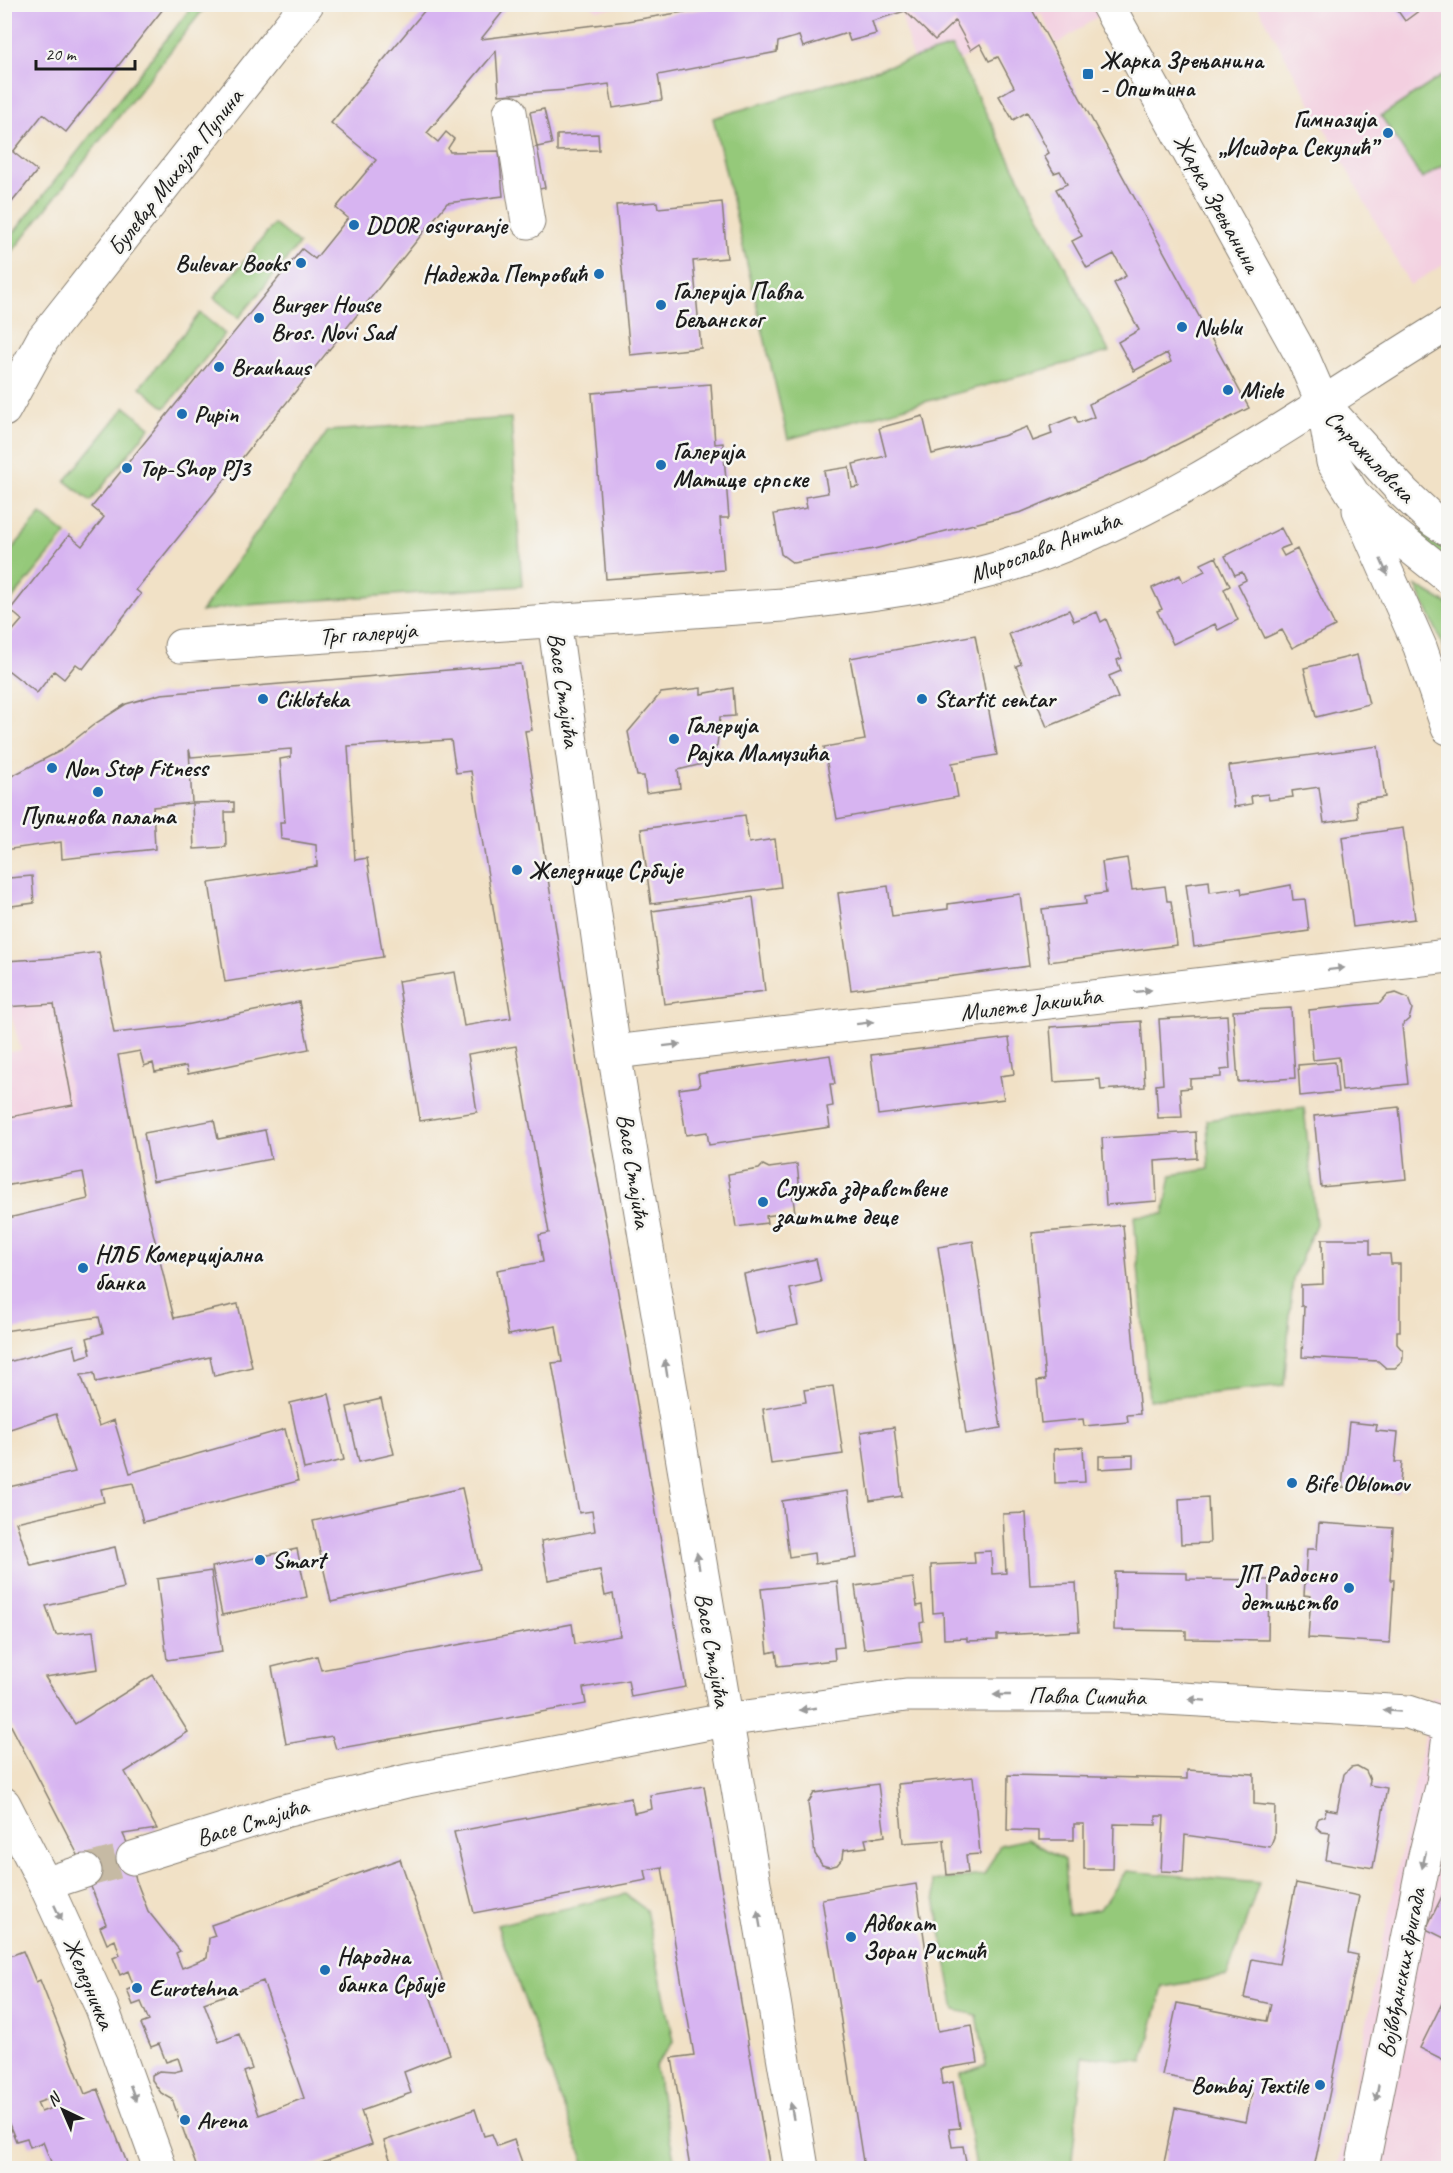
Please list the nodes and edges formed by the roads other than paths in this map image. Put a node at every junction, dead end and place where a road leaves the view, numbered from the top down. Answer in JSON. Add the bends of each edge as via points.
{"nodes":[{"id":1,"x":307,"y":4,"type":"edge"},
{"id":2,"x":1111,"y":6,"type":"edge"},
{"id":3,"x":510,"y":112,"type":"dead end"},
{"id":4,"x":528,"y":222,"type":"dead end"},
{"id":5,"x":1449,"y":324,"type":"edge"},
{"id":6,"x":43,"y":339,"type":"junction"},
{"id":7,"x":4,"y":368,"type":"edge"},
{"id":8,"x":1323,"y":404,"type":"junction"},
{"id":9,"x":4,"y":410,"type":"edge"},
{"id":10,"x":1353,"y":494,"type":"junction"},
{"id":11,"x":1449,"y":530,"type":"edge"},
{"id":12,"x":1449,"y":577,"type":"edge"},
{"id":13,"x":555,"y":620,"type":"junction"},
{"id":14,"x":181,"y":645,"type":"dead end"},
{"id":15,"x":1449,"y":728,"type":"edge"},
{"id":16,"x":1449,"y":956,"type":"edge"},
{"id":17,"x":614,"y":1052,"type":"junction"},
{"id":18,"x":725,"y":1720,"type":"junction"},
{"id":19,"x":1449,"y":1725,"type":"edge"},
{"id":20,"x":1449,"y":1743,"type":"edge"},
{"id":21,"x":4,"y":1804,"type":"edge"},
{"id":22,"x":133,"y":1858,"type":"tunnel mouth"},
{"id":23,"x":85,"y":1871,"type":"tunnel mouth"},
{"id":24,"x":45,"y":1884,"type":"junction"},
{"id":25,"x":160,"y":2169,"type":"edge"},
{"id":26,"x":802,"y":2169,"type":"edge"},
{"id":27,"x":1362,"y":2169,"type":"edge"}],
"edges":[{"from":1,"to":6,"type":"street","name":"Булевар Михајла Пупина"},
{"from":2,"to":8,"type":"street","name":"Жарка Зрењанина","via":[[1292,335]]},
{"from":3,"to":4,"type":"street"},
{"from":5,"to":8,"type":"street","name":"Мирослава Антића"},
{"from":6,"to":7,"type":"street","name":"Булевар Михајла Пупина"},
{"from":6,"to":9,"type":"street","name":"Булевар Михајла Пупина"},
{"from":8,"to":10,"type":"street","name":"Стражиловска","via":[[1333,462]]},
{"from":8,"to":11,"type":"street","name":"Стражиловска","via":[[1404,493]]},
{"from":8,"to":13,"type":"street","name":"Мирослава Антића","via":[[1194,481],[1121,519],[1026,559],[960,579],[783,605]]},
{"from":10,"to":12,"type":"street","name":"Стражиловска","via":[[1389,530]]},
{"from":10,"to":15,"type":"street","one_way":true,"via":[[1420,647]]},
{"from":13,"to":14,"type":"street","name":"Трг галерија"},
{"from":13,"to":17,"type":"street","name":"Васе Стајића"},
{"from":17,"to":16,"type":"street","name":"Милете Јакшића","one_way":true},
{"from":18,"to":17,"type":"street","name":"Васе Стајића","one_way":true},
{"from":19,"to":18,"type":"street","name":"Павла Симића","one_way":true,"via":[[1408,1712],[1112,1695],[906,1695]]},
{"from":18,"to":22,"type":"street","name":"Васе Стајића","via":[[340,1796]]},
{"from":26,"to":18,"type":"street","name":"Васе Стајића","one_way":true},
{"from":20,"to":27,"type":"street","name":"Војвођанских бригада","one_way":true},
{"from":21,"to":24,"type":"street","name":"Железничка"},
{"from":23,"to":24,"type":"street"},
{"from":24,"to":25,"type":"street","name":"Железничка","one_way":true,"via":[[102,2008]]}]}
